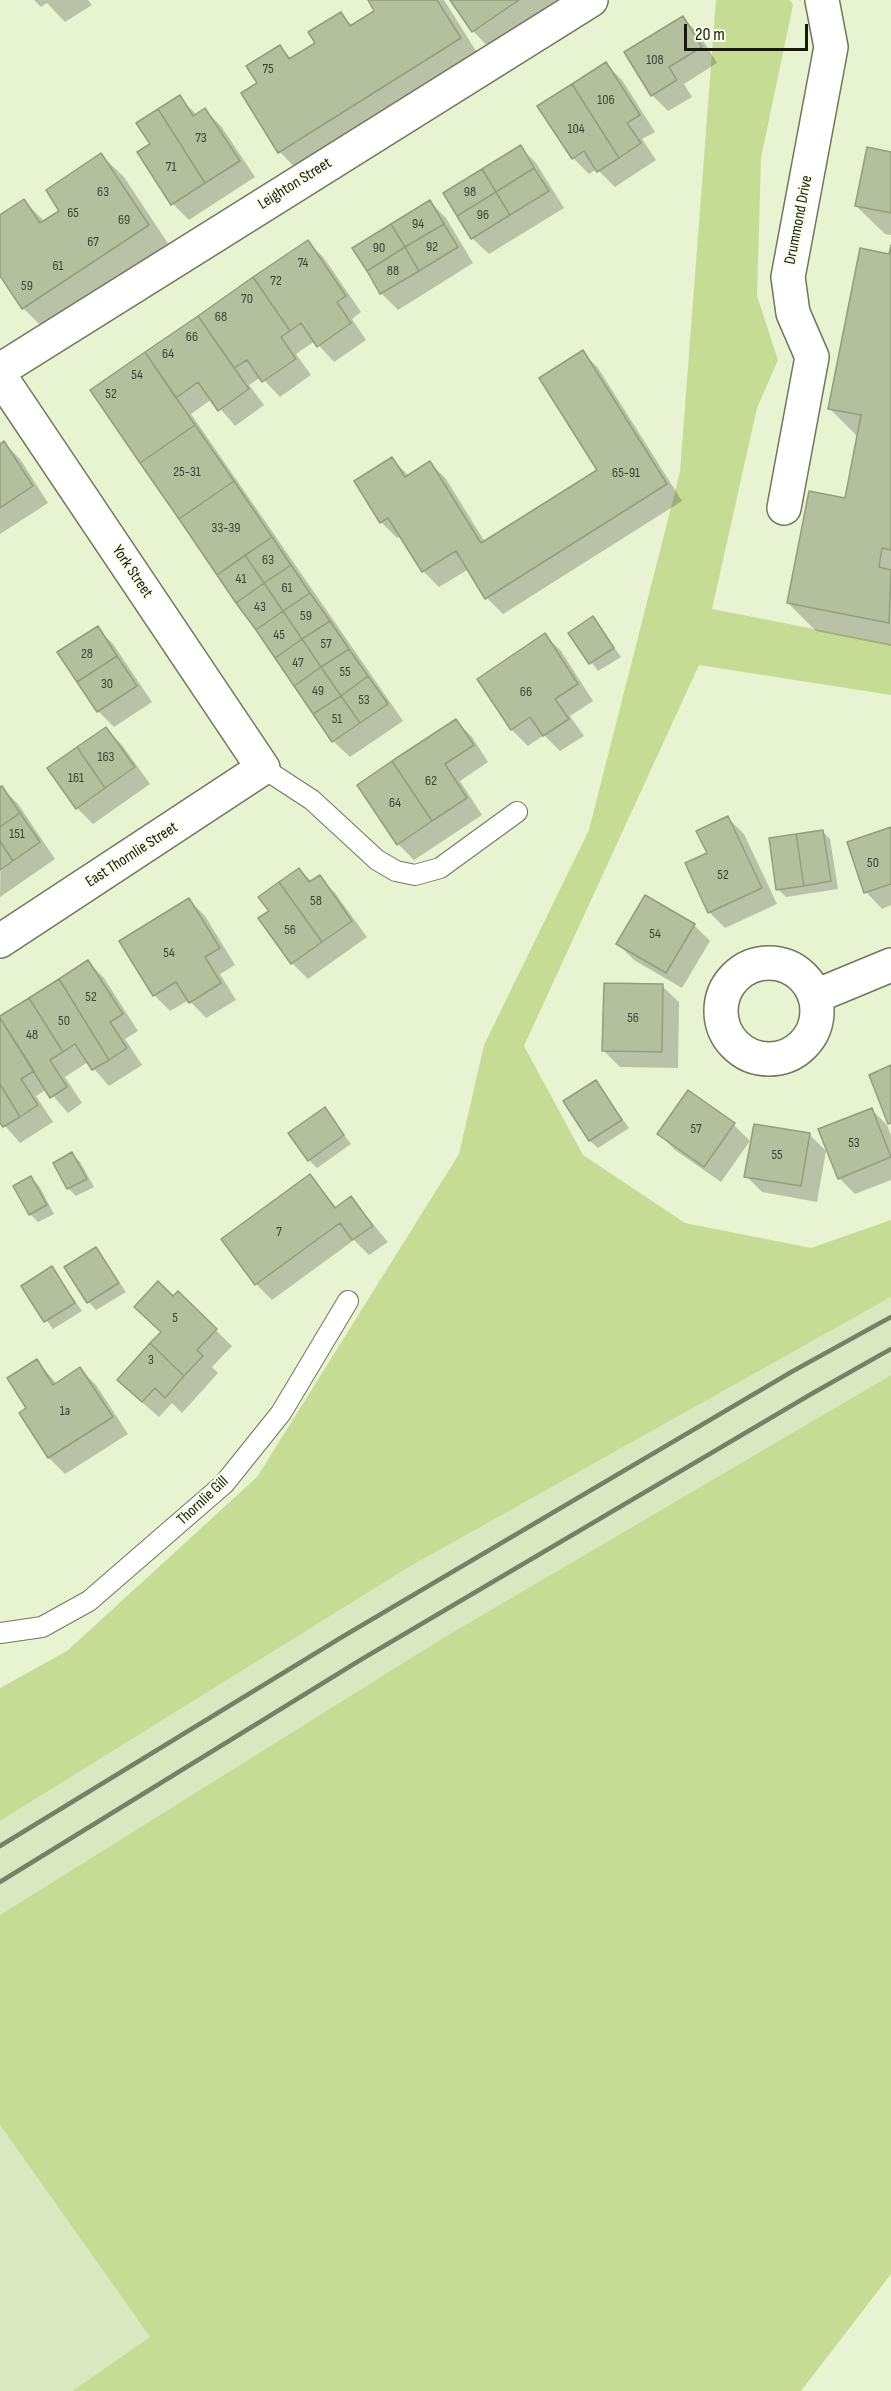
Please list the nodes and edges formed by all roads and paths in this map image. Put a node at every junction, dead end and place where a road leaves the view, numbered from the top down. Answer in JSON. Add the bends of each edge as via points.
{"nodes":[{"id":1,"x":591,"y":0,"type":"edge"},
{"id":2,"x":822,"y":0,"type":"edge"},
{"id":3,"x":0,"y":370,"type":"edge"},
{"id":4,"x":0,"y":376,"type":"edge"},
{"id":5,"x":784,"y":508,"type":"dead end"},
{"id":6,"x":263,"y":768,"type":"junction"},
{"id":7,"x":517,"y":812,"type":"dead end"},
{"id":8,"x":0,"y":941,"type":"edge"},
{"id":9,"x":891,"y":965,"type":"edge"},
{"id":10,"x":816,"y":996,"type":"dead end"},
{"id":11,"x":348,"y":1301,"type":"dead end"},
{"id":12,"x":0,"y":1633,"type":"edge"}],
"edges":[{"from":1,"to":3,"type":"street","name":"Leighton Street"},
{"from":2,"to":5,"type":"street","name":"Drummond Drive","via":[[831,47],[788,277],[793,313],[812,357]]},
{"from":4,"to":6,"type":"street","name":"York Street"},
{"from":6,"to":7,"type":"lane","via":[[312,800],[377,860],[396,871],[415,875],[440,868]]},
{"from":6,"to":8,"type":"street","name":"East Thornlie Street"},
{"from":9,"to":10,"type":"street"},
{"from":11,"to":12,"type":"lane","name":"Thornlie Gill","via":[[281,1413],[224,1484],[89,1601],[42,1627]]}]}
